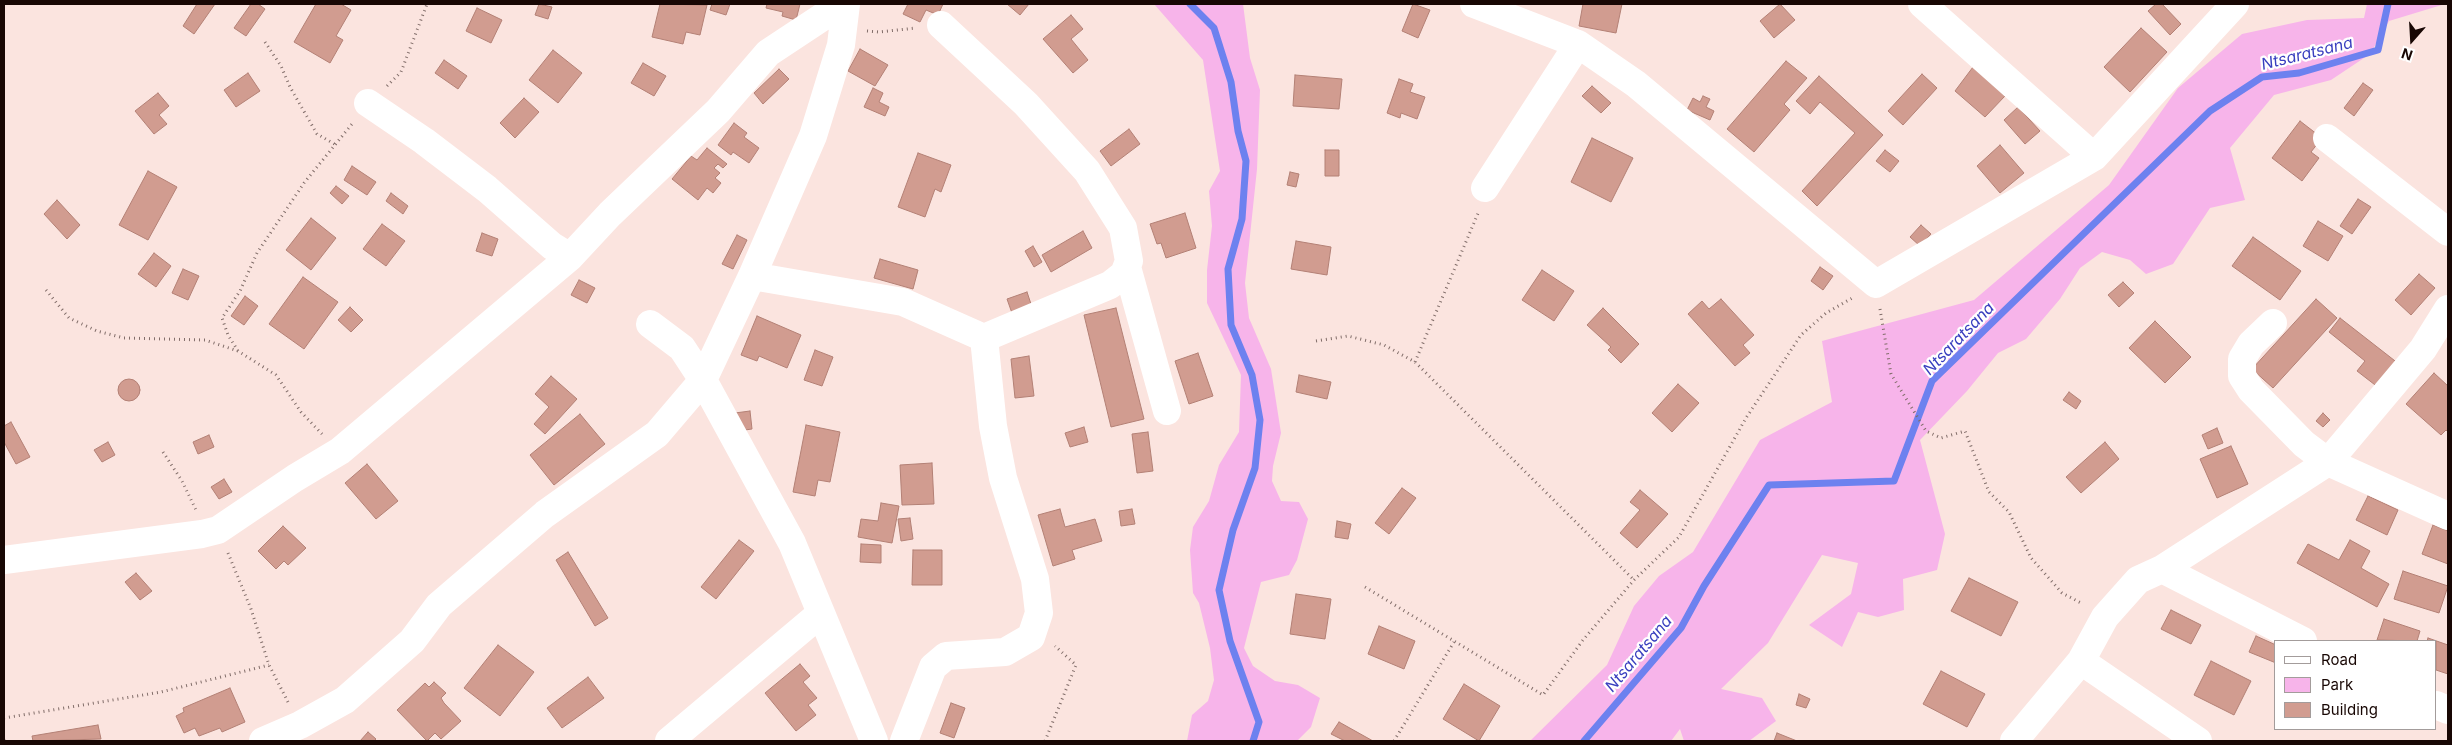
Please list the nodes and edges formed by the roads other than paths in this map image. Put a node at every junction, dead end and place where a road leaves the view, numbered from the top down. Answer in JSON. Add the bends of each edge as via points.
{"nodes":[{"id":1,"x":1474,"y":4,"type":"edge"},
{"id":2,"x":1922,"y":4,"type":"edge"},
{"id":3,"x":2235,"y":4,"type":"edge"},
{"id":4,"x":844,"y":12,"type":"edge"},
{"id":5,"x":941,"y":25,"type":"road end"},
{"id":6,"x":1578,"y":44,"type":"junction"},
{"id":7,"x":368,"y":103,"type":"road end"},
{"id":8,"x":2327,"y":138,"type":"dead end"},
{"id":9,"x":2094,"y":157,"type":"junction"},
{"id":10,"x":1485,"y":188,"type":"road end"},
{"id":11,"x":2448,"y":232,"type":"edge"},
{"id":12,"x":570,"y":257,"type":"junction"},
{"id":13,"x":1127,"y":267,"type":"junction"},
{"id":14,"x":752,"y":276,"type":"junction"},
{"id":15,"x":2448,"y":309,"type":"edge"},
{"id":16,"x":2272,"y":323,"type":"dead end"},
{"id":17,"x":650,"y":324,"type":"dead end"},
{"id":18,"x":984,"y":338,"type":"junction"},
{"id":19,"x":703,"y":380,"type":"junction"},
{"id":20,"x":1167,"y":411,"type":"dead end"},
{"id":21,"x":2328,"y":462,"type":"junction"},
{"id":22,"x":2448,"y":516,"type":"edge"},
{"id":23,"x":4,"y":560,"type":"edge"},
{"id":24,"x":2162,"y":569,"type":"junction"},
{"id":25,"x":820,"y":614,"type":"junction"},
{"id":26,"x":2301,"y":640,"type":"edge"},
{"id":27,"x":2081,"y":661,"type":"junction"},
{"id":28,"x":263,"y":741,"type":"edge"},
{"id":29,"x":669,"y":741,"type":"edge"},
{"id":30,"x":874,"y":741,"type":"edge"},
{"id":31,"x":904,"y":741,"type":"edge"},
{"id":32,"x":2014,"y":741,"type":"edge"},
{"id":33,"x":2198,"y":741,"type":"edge"}],
"edges":[{"from":1,"to":6,"type":"street"},
{"from":2,"to":9,"type":"street"},
{"from":3,"to":9,"type":"street"},
{"from":4,"to":12,"type":"street","via":[[768,53],[718,111],[610,214]]},
{"from":4,"to":14,"type":"street","via":[[841,45],[813,136]]},
{"from":5,"to":13,"type":"street","via":[[1026,104],[1087,171],[1123,228],[1129,261]]},
{"from":6,"to":9,"type":"street","via":[[1636,84],[1876,284]]},
{"from":6,"to":10,"type":"street"},
{"from":7,"to":12,"type":"street","via":[[487,189],[552,246]]},
{"from":8,"to":11,"type":"street"},
{"from":12,"to":23,"type":"street","via":[[340,451],[210,532]]},
{"from":13,"to":18,"type":"street","via":[[1110,286]]},
{"from":13,"to":20,"type":"street"},
{"from":14,"to":18,"type":"street","via":[[903,302]]},
{"from":14,"to":19,"type":"street"},
{"from":15,"to":21,"type":"street","via":[[2423,349]]},
{"from":16,"to":21,"type":"street","via":[[2242,358],[2242,376],[2304,444]]},
{"from":17,"to":19,"type":"street","via":[[682,348]]},
{"from":18,"to":31,"type":"street","via":[[993,426],[1003,478],[1035,579],[1039,613],[1031,636],[1005,652],[946,656],[932,667]]},
{"from":19,"to":25,"type":"street","via":[[792,543]]},
{"from":19,"to":28,"type":"street","via":[[657,434],[545,514],[439,605],[412,640],[345,700]]},
{"from":21,"to":22,"type":"street"},
{"from":21,"to":24,"type":"street"},
{"from":24,"to":26,"type":"street"},
{"from":24,"to":27,"type":"street","via":[[2138,580],[2105,617]]},
{"from":25,"to":29,"type":"street"},
{"from":25,"to":30,"type":"street"},
{"from":27,"to":32,"type":"street"},
{"from":27,"to":33,"type":"street"}]}
